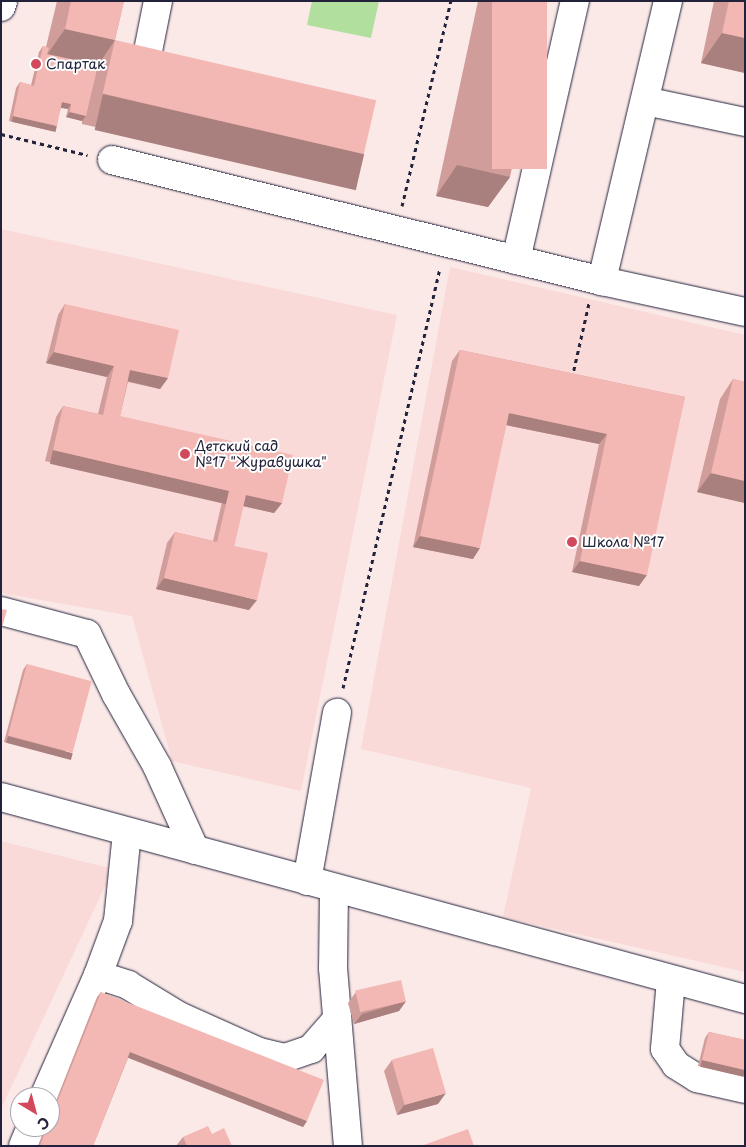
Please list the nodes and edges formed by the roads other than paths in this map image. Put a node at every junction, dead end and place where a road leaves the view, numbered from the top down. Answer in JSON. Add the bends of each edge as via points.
{"nodes":[{"id":1,"x":3,"y":1,"type":"edge"},
{"id":2,"x":158,"y":1,"type":"edge"},
{"id":3,"x":575,"y":1,"type":"edge"},
{"id":4,"x":668,"y":1,"type":"edge"},
{"id":5,"x":1,"y":7,"type":"edge"},
{"id":6,"x":148,"y":51,"type":"edge"},
{"id":7,"x":645,"y":101,"type":"junction"},
{"id":8,"x":745,"y":122,"type":"edge"},
{"id":9,"x":112,"y":160,"type":"road end"},
{"id":10,"x":516,"y":260,"type":"junction"},
{"id":11,"x":599,"y":280,"type":"junction"},
{"id":12,"x":745,"y":312,"type":"edge"},
{"id":13,"x":1,"y":611,"type":"edge"},
{"id":14,"x":337,"y":713,"type":"road end"},
{"id":15,"x":1,"y":797,"type":"edge"},
{"id":16,"x":126,"y":832,"type":"junction"},
{"id":17,"x":195,"y":850,"type":"junction"},
{"id":18,"x":307,"y":881,"type":"junction"},
{"id":19,"x":334,"y":889,"type":"junction"},
{"id":20,"x":98,"y":975,"type":"junction"},
{"id":21,"x":671,"y":980,"type":"junction"},
{"id":22,"x":745,"y":999,"type":"edge"},
{"id":23,"x":337,"y":1019,"type":"junction"},
{"id":24,"x":48,"y":1087,"type":"edge"},
{"id":25,"x":745,"y":1089,"type":"edge"},
{"id":26,"x":348,"y":1146,"type":"edge"}],
"edges":[{"from":1,"to":5,"type":"street"},
{"from":2,"to":6,"type":"street"},
{"from":3,"to":10,"type":"street"},
{"from":4,"to":7,"type":"street"},
{"from":7,"to":8,"type":"street"},
{"from":7,"to":11,"type":"street"},
{"from":9,"to":10,"type":"street"},
{"from":10,"to":11,"type":"street"},
{"from":11,"to":12,"type":"street"},
{"from":13,"to":17,"type":"street","via":[[88,634],[116,694],[157,766]]},
{"from":14,"to":18,"type":"street"},
{"from":15,"to":16,"type":"street"},
{"from":16,"to":17,"type":"street"},
{"from":16,"to":20,"type":"street","via":[[118,922]]},
{"from":17,"to":18,"type":"street"},
{"from":18,"to":19,"type":"street"},
{"from":19,"to":21,"type":"street"},
{"from":19,"to":23,"type":"street","via":[[333,968]]},
{"from":20,"to":23,"type":"street","via":[[128,985],[179,1016],[258,1052],[285,1058],[311,1049]]},
{"from":20,"to":24,"type":"street"},
{"from":21,"to":22,"type":"street"},
{"from":21,"to":25,"type":"street","via":[[665,1049],[676,1065],[697,1078]]},
{"from":23,"to":26,"type":"street"}]}
